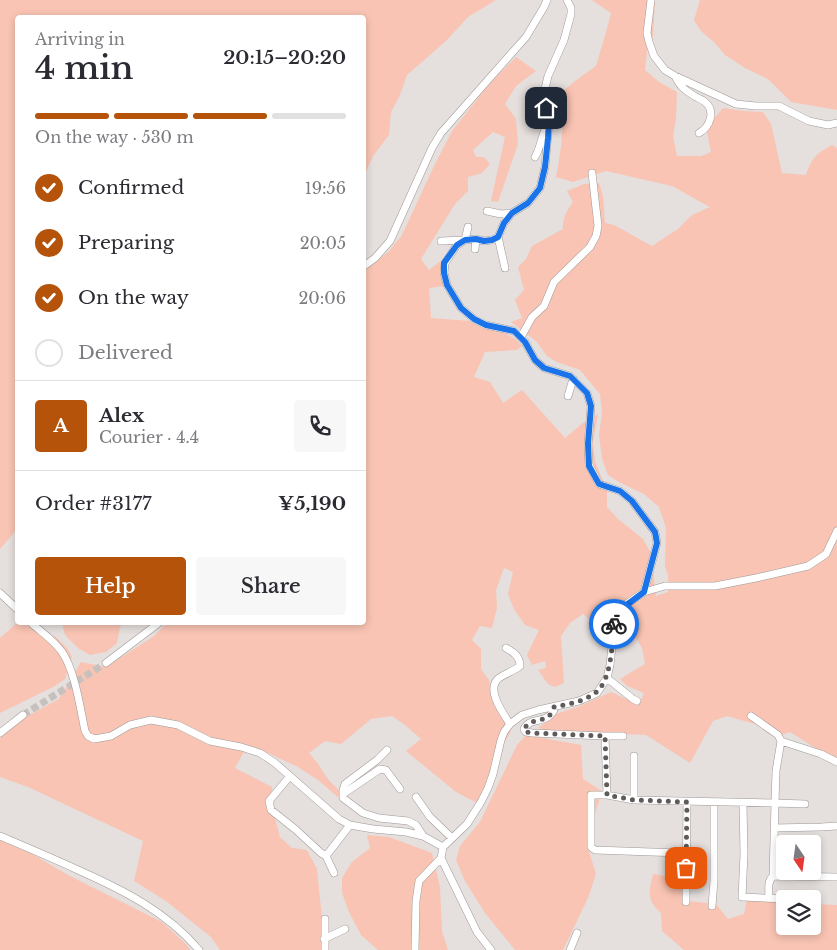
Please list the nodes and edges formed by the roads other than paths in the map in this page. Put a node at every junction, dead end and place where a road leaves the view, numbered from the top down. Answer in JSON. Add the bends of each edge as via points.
{"nodes":[{"id":1,"x":547,"y":0,"type":"edge"},
{"id":2,"x":567,"y":0,"type":"edge"},
{"id":3,"x":651,"y":0,"type":"edge"},
{"id":4,"x":675,"y":76,"type":"junction"},
{"id":5,"x":549,"y":123,"type":"junction"},
{"id":6,"x":837,"y":123,"type":"edge"},
{"id":7,"x":699,"y":133,"type":"dead end"},
{"id":8,"x":535,"y":157,"type":"dead end"},
{"id":9,"x":592,"y":173,"type":"dead end"},
{"id":10,"x":487,"y":212,"type":"dead end"},
{"id":11,"x":512,"y":213,"type":"junction"},
{"id":12,"x":468,"y":227,"type":"dead end"},
{"id":13,"x":498,"y":237,"type":"junction"},
{"id":14,"x":476,"y":239,"type":"junction"},
{"id":15,"x":465,"y":240,"type":"junction"},
{"id":16,"x":442,"y":241,"type":"dead end"},
{"id":17,"x":475,"y":249,"type":"dead end"},
{"id":18,"x":366,"y":265,"type":"edge"},
{"id":19,"x":505,"y":268,"type":"dead end"},
{"id":20,"x":521,"y":337,"type":"junction"},
{"id":21,"x":573,"y":379,"type":"junction"},
{"id":22,"x":568,"y":396,"type":"dead end"},
{"id":23,"x":837,"y":531,"type":"edge"},
{"id":24,"x":644,"y":592,"type":"junction"},
{"id":25,"x":0,"y":593,"type":"edge"},
{"id":26,"x":15,"y":607,"type":"edge"},
{"id":27,"x":33,"y":625,"type":"edge"},
{"id":28,"x":156,"y":625,"type":"edge"},
{"id":29,"x":506,"y":648,"type":"dead end"},
{"id":30,"x":106,"y":663,"type":"tunnel mouth"},
{"id":31,"x":607,"y":678,"type":"junction"},
{"id":32,"x":637,"y":701,"type":"dead end"},
{"id":33,"x":554,"y":707,"type":"junction"},
{"id":34,"x":23,"y":715,"type":"tunnel mouth"},
{"id":35,"x":751,"y":716,"type":"dead end"},
{"id":36,"x":510,"y":724,"type":"junction"},
{"id":37,"x":0,"y":734,"type":"edge"},
{"id":38,"x":605,"y":736,"type":"junction"},
{"id":39,"x":623,"y":736,"type":"dead end"},
{"id":40,"x":781,"y":741,"type":"junction"},
{"id":41,"x":387,"y":750,"type":"dead end"},
{"id":42,"x":634,"y":756,"type":"dead end"},
{"id":43,"x":837,"y":762,"type":"edge"},
{"id":44,"x":290,"y":776,"type":"junction"},
{"id":45,"x":400,"y":789,"type":"dead end"},
{"id":46,"x":343,"y":794,"type":"junction"},
{"id":47,"x":607,"y":795,"type":"junction"},
{"id":48,"x":416,"y":797,"type":"dead end"},
{"id":49,"x":634,"y":800,"type":"junction"},
{"id":50,"x":687,"y":802,"type":"junction"},
{"id":51,"x":714,"y":802,"type":"junction"},
{"id":52,"x":744,"y":802,"type":"junction"},
{"id":53,"x":775,"y":803,"type":"junction"},
{"id":54,"x":805,"y":804,"type":"dead end"},
{"id":55,"x":350,"y":825,"type":"junction"},
{"id":56,"x":837,"y":826,"type":"edge"},
{"id":57,"x":774,"y":828,"type":"junction"},
{"id":58,"x":0,"y":836,"type":"edge"},
{"id":59,"x":423,"y":836,"type":"junction"},
{"id":60,"x":452,"y":838,"type":"junction"},
{"id":61,"x":443,"y":847,"type":"junction"},
{"id":62,"x":686,"y":851,"type":"junction"},
{"id":63,"x":326,"y":856,"type":"junction"},
{"id":64,"x":441,"y":858,"type":"junction"},
{"id":65,"x":334,"y":873,"type":"dead end"},
{"id":66,"x":773,"y":876,"type":"junction"},
{"id":67,"x":837,"y":877,"type":"edge"},
{"id":68,"x":769,"y":898,"type":"junction"},
{"id":69,"x":776,"y":898,"type":"edge"},
{"id":70,"x":686,"y":902,"type":"dead end"},
{"id":71,"x":712,"y":906,"type":"dead end"},
{"id":72,"x":326,"y":919,"type":"dead end"},
{"id":73,"x":345,"y":929,"type":"dead end"},
{"id":74,"x":577,"y":933,"type":"dead end"},
{"id":75,"x":324,"y":939,"type":"junction"},
{"id":76,"x":199,"y":950,"type":"edge"},
{"id":77,"x":325,"y":950,"type":"edge"},
{"id":78,"x":415,"y":950,"type":"edge"},
{"id":79,"x":491,"y":950,"type":"edge"},
{"id":80,"x":570,"y":950,"type":"edge"}],
"edges":[{"from":1,"to":18,"type":"street","via":[[526,36],[441,133],[390,241]]},
{"from":2,"to":5,"type":"street","via":[[571,14],[544,93]]},
{"from":3,"to":4,"type":"street","via":[[649,42],[664,70]]},
{"from":4,"to":6,"type":"street","via":[[736,104],[779,106],[809,121],[828,125]]},
{"from":4,"to":7,"type":"street","via":[[679,85],[706,103],[710,110],[708,125]]},
{"from":5,"to":8,"type":"street"},
{"from":5,"to":11,"type":"street","via":[[540,188],[528,203]]},
{"from":9,"to":20,"type":"street","via":[[598,226],[596,236],[590,247],[554,282],[544,306],[532,317]]},
{"from":10,"to":11,"type":"street"},
{"from":11,"to":13,"type":"street"},
{"from":12,"to":15,"type":"street"},
{"from":13,"to":14,"type":"street","via":[[484,241]]},
{"from":13,"to":19,"type":"street"},
{"from":14,"to":15,"type":"street"},
{"from":14,"to":17,"type":"street"},
{"from":15,"to":16,"type":"street"},
{"from":15,"to":20,"type":"street","via":[[457,245],[444,263],[447,285],[452,294],[474,319],[514,331]]},
{"from":20,"to":21,"type":"street","via":[[544,368]]},
{"from":21,"to":22,"type":"street"},
{"from":21,"to":24,"type":"street","via":[[587,393],[591,406],[589,466],[599,484],[620,491],[632,501],[655,532],[657,543]]},
{"from":23,"to":24,"type":"street","via":[[826,554],[808,566],[715,586],[665,586]]},
{"from":24,"to":31,"type":"street","via":[[620,610],[615,619]]},
{"from":25,"to":26,"type":"street"},
{"from":27,"to":44,"type":"street","via":[[62,652],[70,666],[88,736],[94,739],[111,736],[130,725],[151,720],[178,725],[210,741],[260,753]]},
{"from":28,"to":30,"type":"street"},
{"from":29,"to":36,"type":"street","via":[[518,657],[520,666],[497,680],[494,693]]},
{"from":31,"to":32,"type":"street"},
{"from":31,"to":33,"type":"street","via":[[597,693]]},
{"from":33,"to":36,"type":"street","via":[[522,715]]},
{"from":33,"to":38,"type":"street","via":[[549,717],[526,725],[526,732]]},
{"from":34,"to":37,"type":"street"},
{"from":35,"to":40,"type":"street"},
{"from":36,"to":60,"type":"street","via":[[501,740],[493,774],[481,802],[467,824]]},
{"from":38,"to":39,"type":"street"},
{"from":38,"to":47,"type":"street"},
{"from":40,"to":43,"type":"street"},
{"from":40,"to":53,"type":"street"},
{"from":41,"to":46,"type":"street","via":[[345,784]]},
{"from":42,"to":49,"type":"street"},
{"from":44,"to":55,"type":"street"},
{"from":44,"to":63,"type":"street","via":[[269,801],[271,810]]},
{"from":45,"to":46,"type":"street","via":[[386,770],[380,769]]},
{"from":46,"to":59,"type":"street","via":[[343,798],[363,813],[408,821],[416,825]]},
{"from":47,"to":49,"type":"street"},
{"from":47,"to":62,"type":"street","via":[[591,795],[591,847],[595,850]]},
{"from":48,"to":60,"type":"street","via":[[430,817]]},
{"from":49,"to":50,"type":"street"},
{"from":50,"to":51,"type":"street"},
{"from":50,"to":62,"type":"street"},
{"from":51,"to":52,"type":"street"},
{"from":51,"to":71,"type":"street"},
{"from":52,"to":53,"type":"street"},
{"from":52,"to":68,"type":"street","via":[[742,897]]},
{"from":53,"to":54,"type":"street"},
{"from":53,"to":57,"type":"street"},
{"from":55,"to":59,"type":"street"},
{"from":55,"to":63,"type":"street"},
{"from":56,"to":57,"type":"street"},
{"from":57,"to":66,"type":"street"},
{"from":58,"to":76,"type":"street","via":[[106,882],[151,907]]},
{"from":59,"to":61,"type":"street"},
{"from":60,"to":61,"type":"street"},
{"from":61,"to":64,"type":"street"},
{"from":62,"to":70,"type":"street"},
{"from":63,"to":65,"type":"street"},
{"from":64,"to":78,"type":"street","via":[[419,881]]},
{"from":64,"to":79,"type":"street","via":[[477,932]]},
{"from":66,"to":67,"type":"street"},
{"from":66,"to":68,"type":"street","via":[[769,884]]},
{"from":68,"to":69,"type":"street"},
{"from":72,"to":75,"type":"street"},
{"from":73,"to":75,"type":"street"},
{"from":74,"to":80,"type":"street"},
{"from":75,"to":77,"type":"street"}]}
